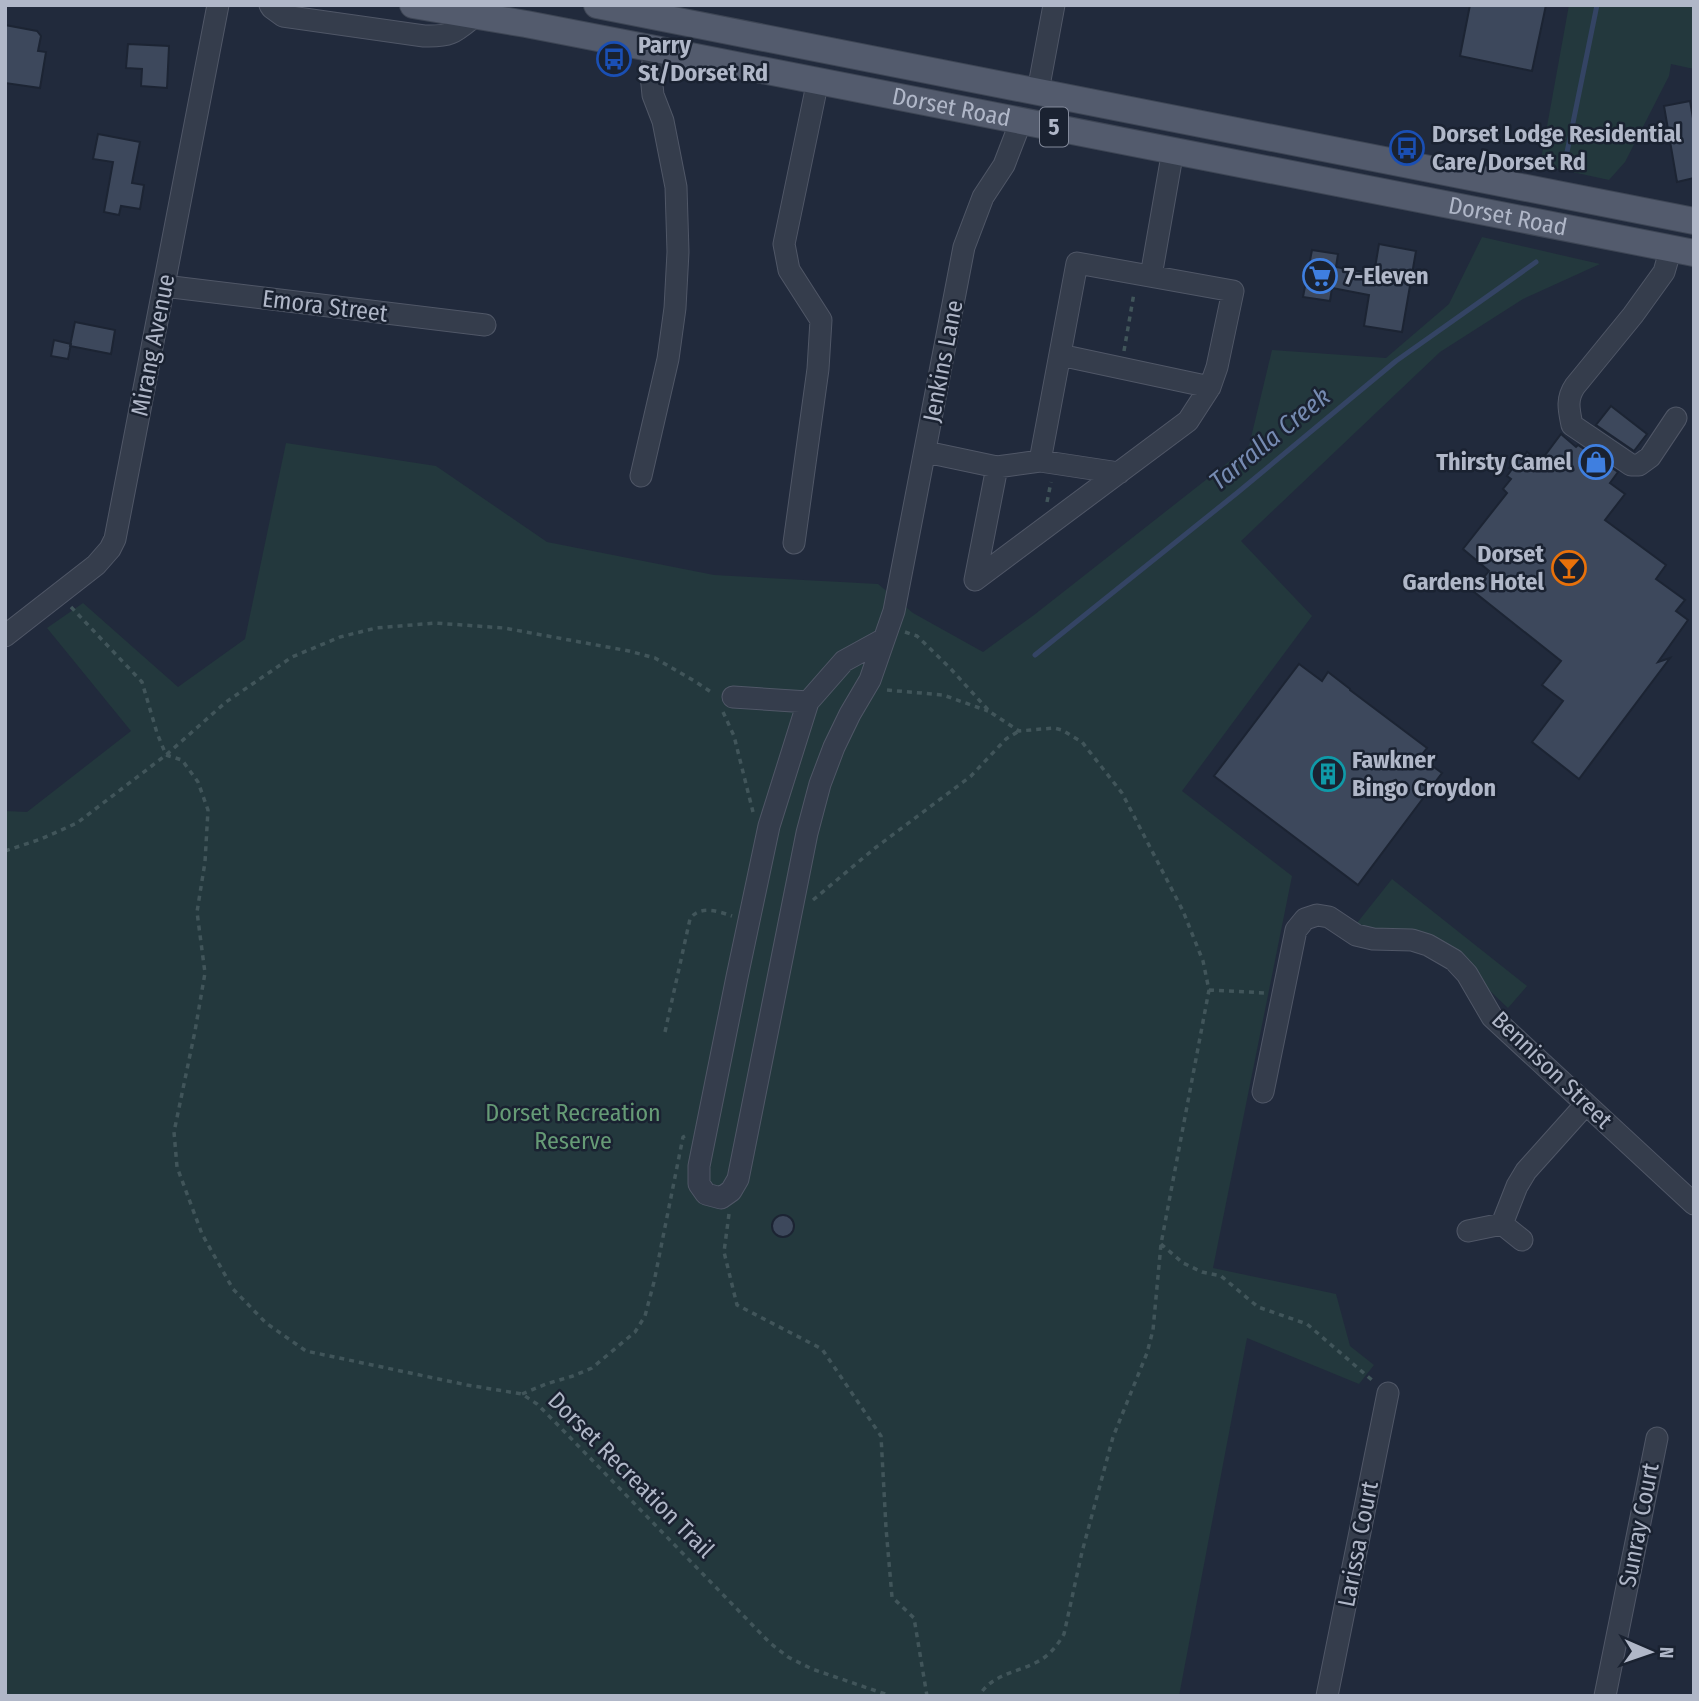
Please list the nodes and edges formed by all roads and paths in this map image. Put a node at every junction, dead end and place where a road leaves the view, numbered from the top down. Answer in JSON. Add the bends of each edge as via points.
{"nodes":[{"id":1,"x":218,"y":5,"type":"edge"},
{"id":2,"x":270,"y":5,"type":"edge"},
{"id":3,"x":413,"y":5,"type":"edge"},
{"id":4,"x":597,"y":5,"type":"edge"},
{"id":5,"x":1054,"y":5,"type":"edge"},
{"id":6,"x":692,"y":14,"type":"edge"},
{"id":7,"x":476,"y":15,"type":"junction"},
{"id":8,"x":655,"y":49,"type":"junction"},
{"id":9,"x":818,"y":80,"type":"junction"},
{"id":10,"x":1038,"y":91,"type":"junction"},
{"id":11,"x":1021,"y":121,"type":"junction"},
{"id":12,"x":1173,"y":150,"type":"junction"},
{"id":13,"x":1345,"y":152,"type":"junction"},
{"id":14,"x":1338,"y":183,"type":"junction"},
{"id":15,"x":1685,"y":219,"type":"edge"},
{"id":16,"x":1682,"y":250,"type":"edge"},
{"id":17,"x":1144,"y":275,"type":"junction"},
{"id":18,"x":164,"y":286,"type":"junction"},
{"id":19,"x":485,"y":325,"type":"dead end"},
{"id":20,"x":1059,"y":355,"type":"junction"},
{"id":21,"x":1121,"y":367,"type":"junction"},
{"id":22,"x":1210,"y":387,"type":"junction"},
{"id":23,"x":1676,"y":418,"type":"dead end"},
{"id":24,"x":926,"y":452,"type":"junction"},
{"id":25,"x":1048,"y":462,"type":"junction"},
{"id":26,"x":997,"y":467,"type":"junction"},
{"id":27,"x":1119,"y":473,"type":"junction"},
{"id":28,"x":641,"y":476,"type":"dead end"},
{"id":29,"x":1042,"y":530,"type":"junction"},
{"id":30,"x":794,"y":543,"type":"dead end"},
{"id":31,"x":58,"y":594,"type":"junction"},
{"id":32,"x":889,"y":625,"type":"junction"},
{"id":33,"x":5,"y":636,"type":"edge"},
{"id":34,"x":870,"y":680,"type":"junction"},
{"id":35,"x":722,"y":699,"type":"junction"},
{"id":36,"x":808,"y":702,"type":"junction"},
{"id":37,"x":990,"y":712,"type":"junction"},
{"id":38,"x":1020,"y":731,"type":"junction"},
{"id":39,"x":166,"y":755,"type":"junction"},
{"id":40,"x":754,"y":816,"type":"dead end"},
{"id":41,"x":5,"y":851,"type":"edge"},
{"id":42,"x":792,"y":913,"type":"junction"},
{"id":43,"x":748,"y":922,"type":"junction"},
{"id":44,"x":1209,"y":990,"type":"junction"},
{"id":45,"x":1282,"y":994,"type":"junction"},
{"id":46,"x":664,"y":1032,"type":"dead end"},
{"id":47,"x":1263,"y":1092,"type":"dead end"},
{"id":48,"x":1586,"y":1104,"type":"junction"},
{"id":49,"x":708,"y":1120,"type":"junction"},
{"id":50,"x":731,"y":1191,"type":"junction"},
{"id":51,"x":1694,"y":1204,"type":"edge"},
{"id":52,"x":1502,"y":1224,"type":"junction"},
{"id":53,"x":1468,"y":1231,"type":"dead end"},
{"id":54,"x":1522,"y":1240,"type":"dead end"},
{"id":55,"x":1161,"y":1244,"type":"junction"},
{"id":56,"x":1388,"y":1393,"type":"joint"},
{"id":57,"x":522,"y":1394,"type":"junction"},
{"id":58,"x":1657,"y":1438,"type":"dead end"},
{"id":59,"x":891,"y":1696,"type":"edge"},
{"id":60,"x":927,"y":1696,"type":"edge"},
{"id":61,"x":979,"y":1696,"type":"edge"},
{"id":62,"x":1328,"y":1696,"type":"edge"},
{"id":63,"x":1605,"y":1696,"type":"edge"}],
"edges":[{"from":1,"to":18,"type":"street","name":"Mirang Avenue"},
{"from":2,"to":7,"type":"street","via":[[283,16],[442,37]]},
{"from":3,"to":7,"type":"main road","name":"Dorset Road","number":"5"},
{"from":4,"to":6,"type":"main road","name":"Dorset Road","number":"5"},
{"from":5,"to":10,"type":"street"},
{"from":6,"to":10,"type":"main road","name":"Dorset Road","number":"5"},
{"from":7,"to":8,"type":"main road","name":"Dorset Road","number":"5"},
{"from":8,"to":9,"type":"main road","name":"Dorset Road","number":"5"},
{"from":8,"to":28,"type":"street","via":[[653,95],[676,187],[678,252],[668,359]]},
{"from":9,"to":11,"type":"main road","name":"Dorset Road","number":"5"},
{"from":9,"to":30,"type":"street","via":[[784,244],[789,270],[821,320]]},
{"from":10,"to":11,"type":"main road"},
{"from":10,"to":13,"type":"main road","name":"Dorset Road","number":"5"},
{"from":11,"to":12,"type":"main road","name":"Dorset Road","number":"5"},
{"from":11,"to":24,"type":"street","name":"Jenkins Lane","via":[[964,247]]},
{"from":12,"to":14,"type":"main road","name":"Dorset Road","number":"5"},
{"from":12,"to":17,"type":"street"},
{"from":13,"to":14,"type":"main road"},
{"from":13,"to":15,"type":"main road","name":"Dorset Road","number":"5"},
{"from":14,"to":16,"type":"main road","name":"Dorset Road","number":"5"},
{"from":15,"to":16,"type":"main road"},
{"from":16,"to":23,"type":"street","via":[[1571,391],[1568,402],[1572,425],[1630,465],[1650,457]]},
{"from":17,"to":20,"type":"street","via":[[1077,263]]},
{"from":17,"to":21,"type":"path"},
{"from":17,"to":22,"type":"street","via":[[1233,291]]},
{"from":18,"to":19,"type":"street","name":"Emora Street"},
{"from":18,"to":31,"type":"street","name":"Mirang Avenue","via":[[115,539],[104,558]]},
{"from":20,"to":21,"type":"street"},
{"from":20,"to":25,"type":"street"},
{"from":21,"to":22,"type":"street"},
{"from":22,"to":27,"type":"street","via":[[1188,421]]},
{"from":24,"to":26,"type":"street"},
{"from":24,"to":32,"type":"street","name":"Jenkins Lane"},
{"from":25,"to":26,"type":"street"},
{"from":25,"to":27,"type":"street"},
{"from":25,"to":29,"type":"path"},
{"from":26,"to":29,"type":"street","via":[[975,580]]},
{"from":27,"to":29,"type":"street"},
{"from":31,"to":33,"type":"street","name":"Mirang Avenue"},
{"from":31,"to":39,"type":"path","via":[[142,682]]},
{"from":32,"to":34,"type":"street","name":"Jenkins Lane"},
{"from":32,"to":36,"type":"street","via":[[844,661]]},
{"from":32,"to":37,"type":"path","via":[[917,636]]},
{"from":34,"to":37,"type":"path","via":[[888,691],[943,695]]},
{"from":34,"to":42,"type":"street","name":"Jenkins Lane","via":[[820,784]]},
{"from":35,"to":36,"type":"street"},
{"from":35,"to":39,"type":"path","via":[[655,658],[629,651],[504,628],[435,623],[376,628],[292,657],[226,702]]},
{"from":35,"to":40,"type":"path"},
{"from":36,"to":43,"type":"street","via":[[769,826]]},
{"from":37,"to":38,"type":"path"},
{"from":38,"to":42,"type":"path","via":[[1006,739],[971,776]]},
{"from":38,"to":44,"type":"path","via":[[1054,728],[1082,742],[1122,793],[1183,911]]},
{"from":39,"to":41,"type":"path","via":[[77,823]]},
{"from":39,"to":57,"type":"path","name":"Dorset Recreation Trail","via":[[183,760],[198,782],[208,810],[197,912],[205,973],[174,1132],[177,1167],[202,1234],[233,1289],[266,1323],[306,1351]]},
{"from":42,"to":50,"type":"street","name":"Jenkins Lane","via":[[738,1179]]},
{"from":43,"to":46,"type":"path","via":[[722,912],[694,912]]},
{"from":43,"to":49,"type":"street"},
{"from":44,"to":45,"type":"path"},
{"from":44,"to":55,"type":"path"},
{"from":45,"to":47,"type":"street","name":"Bennison Street"},
{"from":45,"to":48,"type":"street","name":"Bennison Street","via":[[1296,930],[1305,919],[1329,917],[1356,935],[1428,944],[1454,960],[1492,1017]]},
{"from":48,"to":51,"type":"street","name":"Bennison Street"},
{"from":48,"to":52,"type":"street","via":[[1526,1171]]},
{"from":49,"to":50,"type":"street","via":[[699,1184],[706,1194],[722,1198]]},
{"from":49,"to":57,"type":"path","via":[[683,1137],[654,1282],[645,1316],[635,1332],[592,1368]]},
{"from":50,"to":60,"type":"path","via":[[724,1252],[737,1305],[822,1349],[881,1436],[892,1597],[914,1618]]},
{"from":52,"to":53,"type":"street"},
{"from":52,"to":54,"type":"street"},
{"from":55,"to":56,"type":"path","via":[[1183,1263],[1221,1276],[1258,1307],[1307,1324]]},
{"from":55,"to":61,"type":"path","via":[[1153,1330],[1113,1437],[1064,1634],[1048,1655],[995,1678]]},
{"from":56,"to":62,"type":"street","name":"Larissa Court"},
{"from":57,"to":59,"type":"path","name":"Dorset Recreation Trail","via":[[554,1421],[770,1643],[812,1668]]},
{"from":58,"to":63,"type":"street","name":"Sunray Court"}]}
